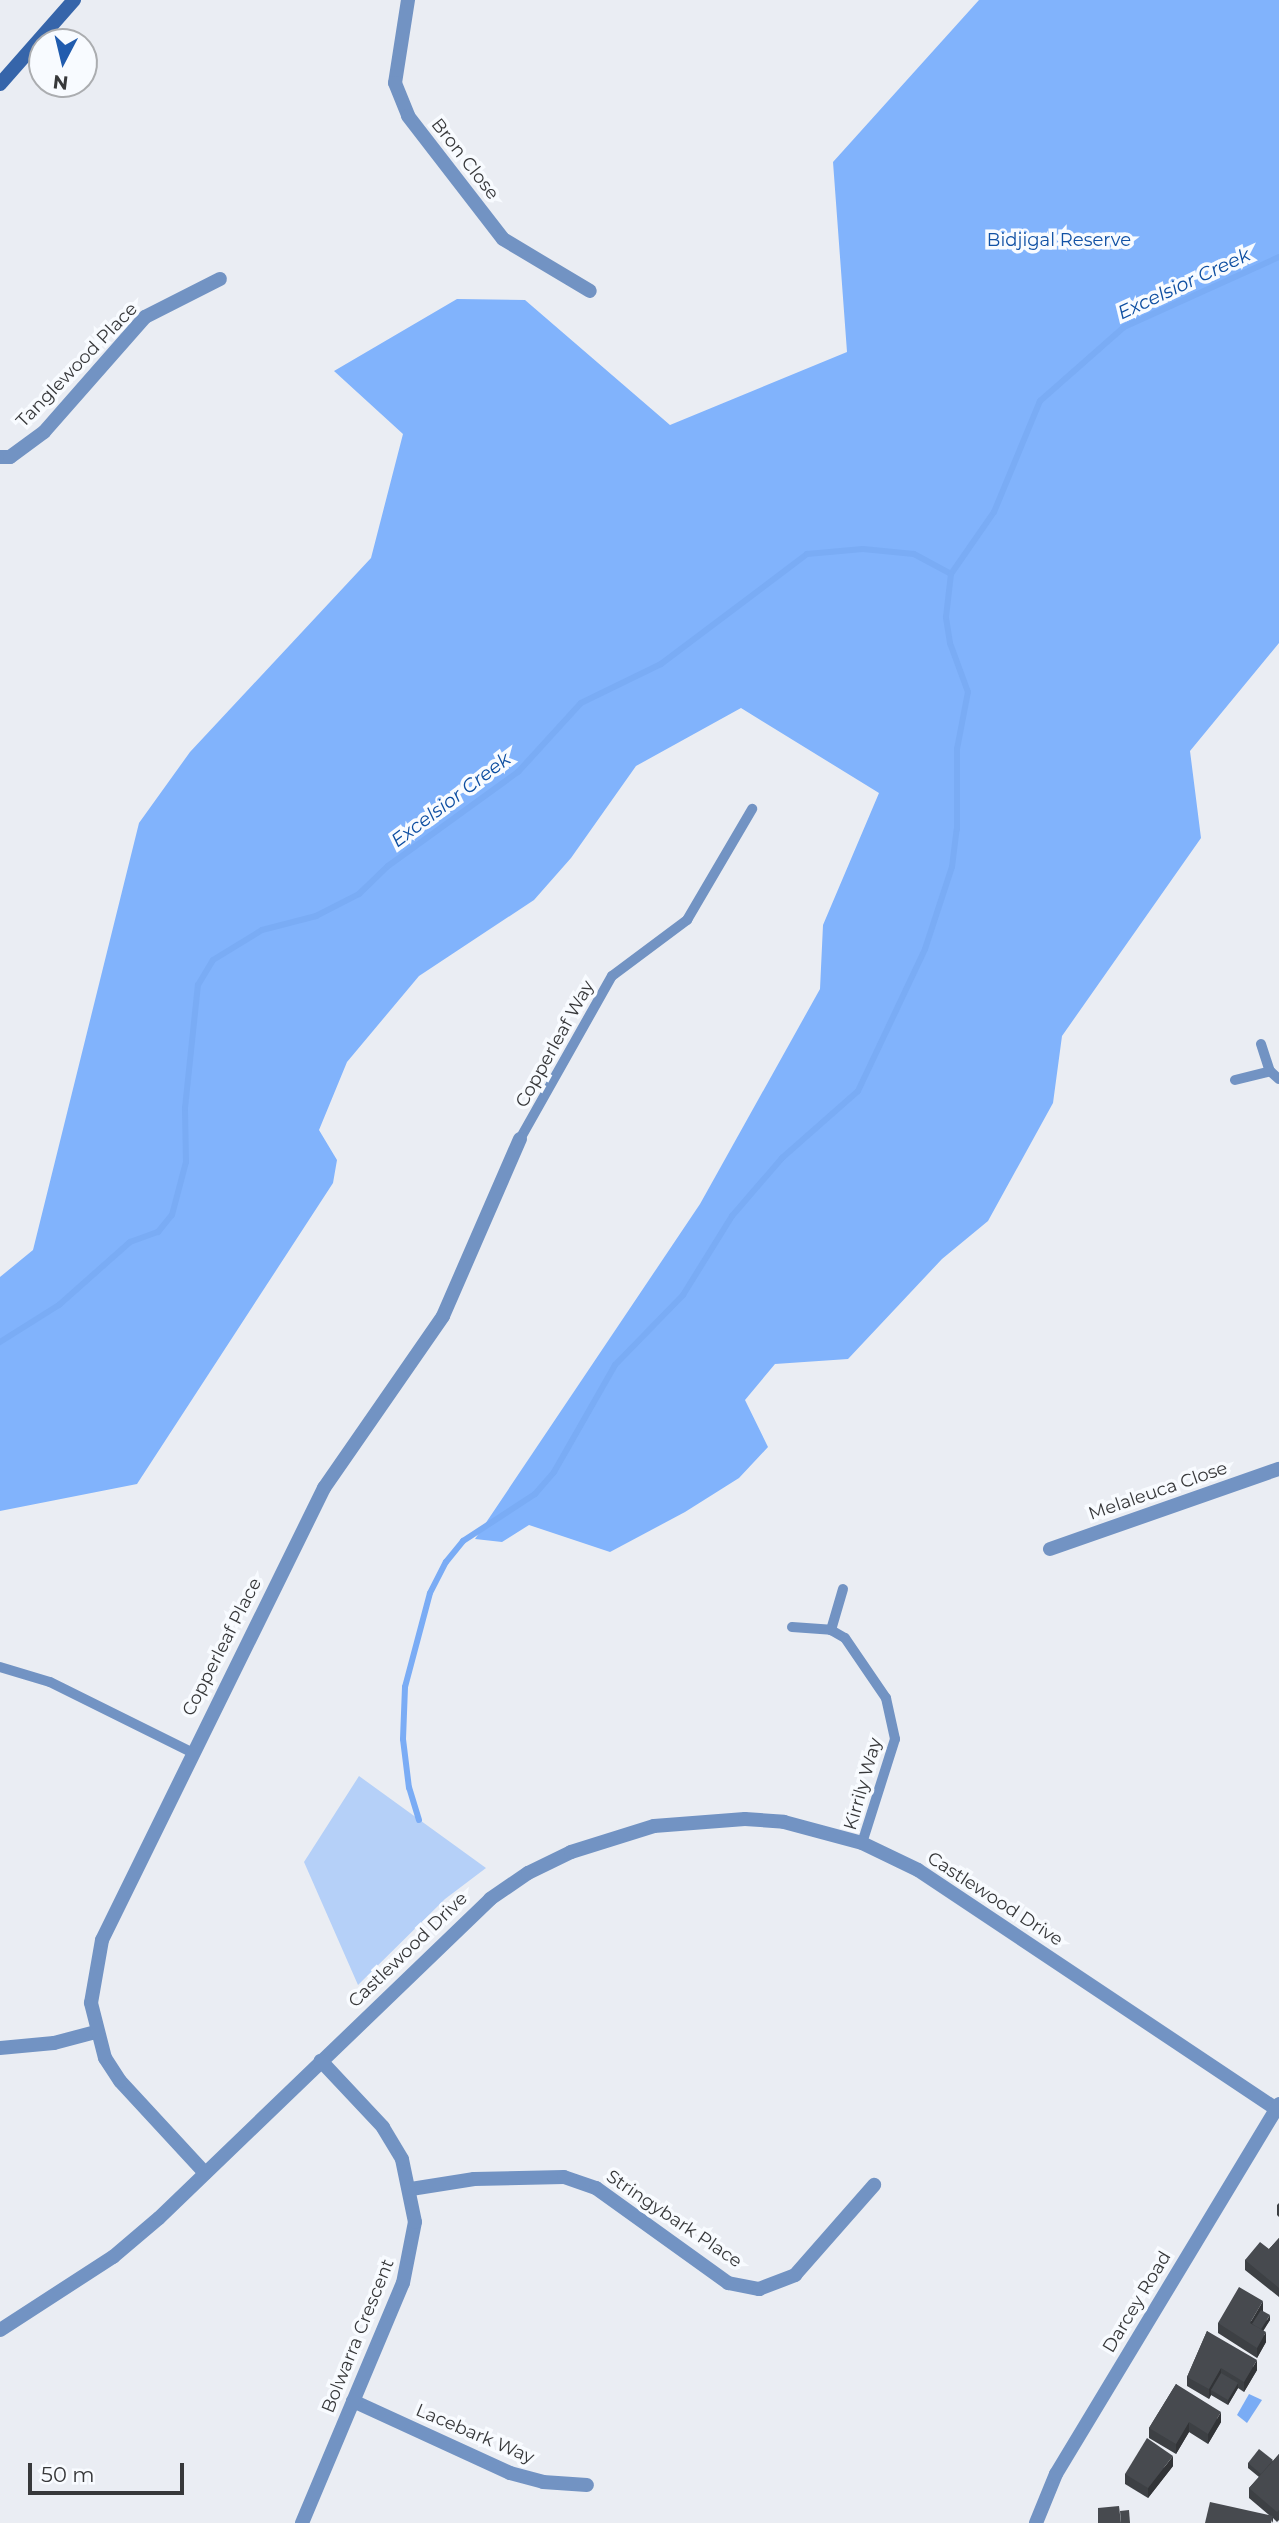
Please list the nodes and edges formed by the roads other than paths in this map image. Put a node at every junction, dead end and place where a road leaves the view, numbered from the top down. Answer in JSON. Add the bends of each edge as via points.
{"nodes":[{"id":1,"x":74,"y":0,"type":"edge"},
{"id":2,"x":408,"y":0,"type":"edge"},
{"id":3,"x":0,"y":84,"type":"edge"},
{"id":4,"x":220,"y":279,"type":"dead end"},
{"id":5,"x":590,"y":291,"type":"dead end"},
{"id":6,"x":0,"y":457,"type":"edge"},
{"id":7,"x":752,"y":809,"type":"dead end"},
{"id":8,"x":1261,"y":1044,"type":"dead end"},
{"id":9,"x":1270,"y":1071,"type":"junction"},
{"id":10,"x":1279,"y":1079,"type":"edge"},
{"id":11,"x":1236,"y":1080,"type":"dead end"},
{"id":12,"x":520,"y":1139,"type":"joint"},
{"id":13,"x":1279,"y":1469,"type":"edge"},
{"id":14,"x":1050,"y":1549,"type":"dead end"},
{"id":15,"x":844,"y":1589,"type":"dead end"},
{"id":16,"x":792,"y":1626,"type":"dead end"},
{"id":17,"x":831,"y":1630,"type":"junction"},
{"id":18,"x":1,"y":1666,"type":"edge"},
{"id":19,"x":191,"y":1752,"type":"junction"},
{"id":20,"x":862,"y":1843,"type":"junction"},
{"id":21,"x":96,"y":2032,"type":"junction"},
{"id":22,"x":0,"y":2048,"type":"edge"},
{"id":23,"x":321,"y":2061,"type":"junction"},
{"id":24,"x":1278,"y":2106,"type":"edge"},
{"id":25,"x":205,"y":2173,"type":"junction"},
{"id":26,"x":874,"y":2185,"type":"dead end"},
{"id":27,"x":411,"y":2189,"type":"junction"},
{"id":28,"x":0,"y":2330,"type":"edge"},
{"id":29,"x":353,"y":2401,"type":"junction"},
{"id":30,"x":587,"y":2485,"type":"dead end"},
{"id":31,"x":302,"y":2523,"type":"edge"},
{"id":32,"x":1036,"y":2523,"type":"edge"}],
"edges":[{"from":1,"to":3,"type":"street"},
{"from":2,"to":5,"type":"street","name":"Bron Close","via":[[395,83],[408,116],[503,239]]},
{"from":4,"to":6,"type":"street","name":"Tanglewood Place","via":[[145,317],[44,432],[10,457]]},
{"from":7,"to":12,"type":"lane","name":"Copperleaf Way","via":[[687,920],[612,976]]},
{"from":8,"to":9,"type":"lane"},
{"from":9,"to":10,"type":"lane"},
{"from":9,"to":11,"type":"lane"},
{"from":12,"to":19,"type":"street","name":"Copperleaf Place","via":[[443,1316],[324,1488]]},
{"from":13,"to":14,"type":"street","name":"Melaleuca Close"},
{"from":15,"to":17,"type":"lane"},
{"from":16,"to":17,"type":"lane"},
{"from":17,"to":20,"type":"lane","name":"Kirrily Way","via":[[845,1638],[886,1699],[893,1718],[895,1739]]},
{"from":18,"to":19,"type":"lane","via":[[50,1682]]},
{"from":19,"to":21,"type":"street","name":"Copperleaf Place","via":[[102,1940],[93,1971]]},
{"from":20,"to":23,"type":"street","name":"Castlewood Drive","via":[[784,1822],[699,1820],[617,1834],[571,1852],[528,1873],[459,1924]]},
{"from":20,"to":24,"type":"street","name":"Castlewood Drive","via":[[918,1870]]},
{"from":21,"to":22,"type":"street","via":[[54,2043]]},
{"from":21,"to":25,"type":"street","name":"Copperleaf Place","via":[[120,2081]]},
{"from":23,"to":25,"type":"street","name":"Castlewood Drive"},
{"from":23,"to":27,"type":"street","name":"Bolwarra Crescent","via":[[383,2127],[402,2159]]},
{"from":24,"to":32,"type":"street","name":"Darcey Road","via":[[1056,2474]]},
{"from":25,"to":28,"type":"street","name":"Castlewood Drive","via":[[113,2257]]},
{"from":26,"to":27,"type":"street","name":"Stringybark Place","via":[[795,2275],[759,2289],[727,2283],[596,2188],[564,2177],[474,2179]]},
{"from":27,"to":29,"type":"street","name":"Bolwarra Crescent","via":[[412,2250]]},
{"from":29,"to":30,"type":"street","name":"Lacebark Way","via":[[510,2473],[543,2482]]},
{"from":29,"to":31,"type":"street","name":"Bolwarra Crescent"}]}
